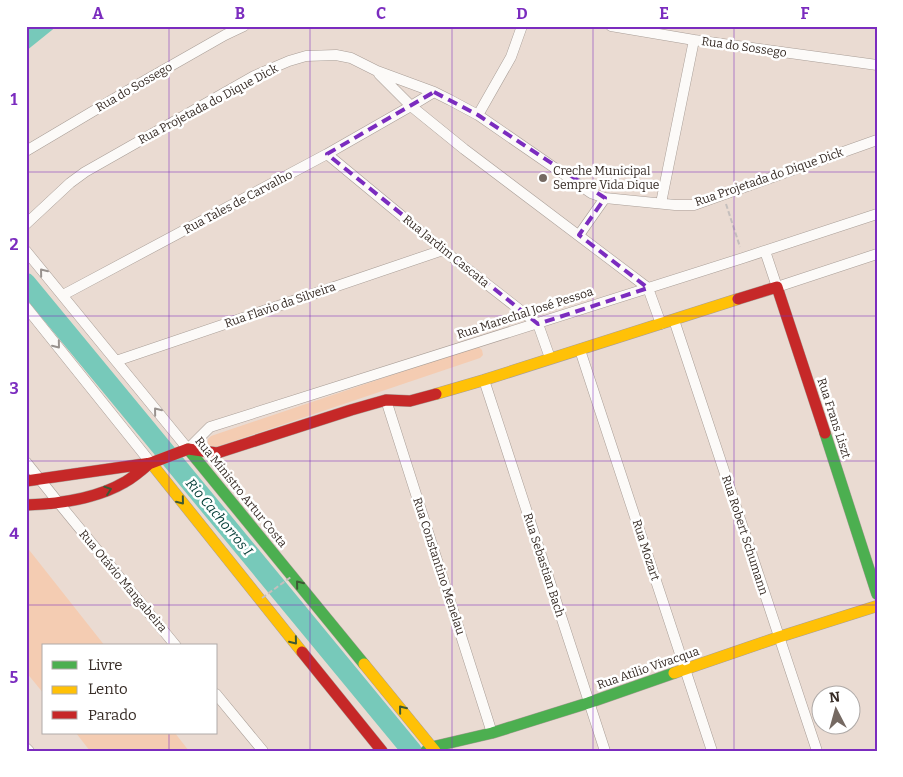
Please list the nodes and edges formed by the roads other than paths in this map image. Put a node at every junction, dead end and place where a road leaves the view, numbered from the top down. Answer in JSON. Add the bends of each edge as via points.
{"nodes":[{"id":1,"x":244,"y":26,"type":"edge"},
{"id":2,"x":522,"y":26,"type":"edge"},
{"id":3,"x":611,"y":26,"type":"edge"},
{"id":4,"x":694,"y":40,"type":"junction"},
{"id":5,"x":877,"y":65,"type":"edge"},
{"id":6,"x":377,"y":71,"type":"junction"},
{"id":7,"x":434,"y":92,"type":"junction"},
{"id":8,"x":411,"y":106,"type":"junction"},
{"id":9,"x":478,"y":116,"type":"junction"},
{"id":10,"x":877,"y":140,"type":"edge"},
{"id":11,"x":26,"y":151,"type":"edge"},
{"id":12,"x":327,"y":154,"type":"junction"},
{"id":13,"x":605,"y":198,"type":"junction"},
{"id":14,"x":661,"y":203,"type":"junction"},
{"id":15,"x":877,"y":214,"type":"edge"},
{"id":16,"x":26,"y":224,"type":"edge"},
{"id":17,"x":579,"y":235,"type":"junction"},
{"id":18,"x":443,"y":250,"type":"junction"},
{"id":19,"x":26,"y":251,"type":"edge"},
{"id":20,"x":765,"y":251,"type":"junction"},
{"id":21,"x":877,"y":254,"type":"edge"},
{"id":22,"x":777,"y":287,"type":"junction"},
{"id":23,"x":648,"y":288,"type":"junction"},
{"id":24,"x":63,"y":295,"type":"junction"},
{"id":25,"x":26,"y":307,"type":"edge"},
{"id":26,"x":674,"y":320,"type":"junction"},
{"id":27,"x":538,"y":324,"type":"junction"},
{"id":28,"x":661,"y":324,"type":"junction"},
{"id":29,"x":580,"y":350,"type":"junction"},
{"id":30,"x":550,"y":358,"type":"junction"},
{"id":31,"x":116,"y":361,"type":"junction"},
{"id":32,"x":484,"y":380,"type":"junction"},
{"id":33,"x":386,"y":400,"type":"junction"},
{"id":34,"x":183,"y":451,"type":"junction"},
{"id":35,"x":156,"y":461,"type":"junction"},
{"id":36,"x":26,"y":462,"type":"edge"},
{"id":37,"x":39,"y":479,"type":"junction"},
{"id":38,"x":26,"y":481,"type":"edge"},
{"id":39,"x":74,"y":499,"type":"junction"},
{"id":40,"x":58,"y":502,"type":"junction"},
{"id":41,"x":32,"y":505,"type":"edge"},
{"id":42,"x":26,"y":509,"type":"edge"},
{"id":43,"x":69,"y":516,"type":"junction"},
{"id":44,"x":877,"y":594,"type":"edge"},
{"id":45,"x":877,"y":606,"type":"edge"},
{"id":46,"x":779,"y":637,"type":"junction"},
{"id":47,"x":174,"y":644,"type":"edge"},
{"id":48,"x":685,"y":670,"type":"junction"},
{"id":49,"x":218,"y":696,"type":"edge"},
{"id":50,"x":588,"y":703,"type":"junction"},
{"id":51,"x":492,"y":733,"type":"junction"},
{"id":52,"x":26,"y":748,"type":"edge"},
{"id":53,"x":431,"y":750,"type":"edge"},
{"id":54,"x":29,"y":751,"type":"edge"},
{"id":55,"x":263,"y":751,"type":"edge"},
{"id":56,"x":382,"y":751,"type":"edge"},
{"id":57,"x":605,"y":751,"type":"edge"},
{"id":58,"x":712,"y":751,"type":"edge"},
{"id":59,"x":817,"y":751,"type":"edge"}],
"edges":[{"from":1,"to":11,"type":"street","name":"Rua do Sossego"},
{"from":2,"to":9,"type":"street","via":[[511,57]]},
{"from":3,"to":4,"type":"street","name":"Rua do Sossego"},
{"from":4,"to":5,"type":"street","name":"Rua do Sossego"},
{"from":4,"to":14,"type":"street"},
{"from":6,"to":7,"type":"street","name":"Rua Projetada do Dique Dick"},
{"from":6,"to":8,"type":"street"},
{"from":6,"to":16,"type":"street","name":"Rua Projetada do Dique Dick","via":[[351,58],[306,56],[254,76],[85,172]]},
{"from":7,"to":8,"type":"street","name":"Rua Tales de Carvalho"},
{"from":7,"to":9,"type":"street","name":"Rua Projetada do Dique Dick"},
{"from":8,"to":12,"type":"street","name":"Rua Tales de Carvalho"},
{"from":8,"to":17,"type":"street"},
{"from":9,"to":13,"type":"street","name":"Rua Projetada do Dique Dick","via":[[591,193]]},
{"from":10,"to":14,"type":"street","name":"Rua Projetada do Dique Dick","via":[[694,204]]},
{"from":12,"to":18,"type":"street","name":"Rua Jardim Cascata"},
{"from":12,"to":24,"type":"street","name":"Rua Tales de Carvalho"},
{"from":13,"to":14,"type":"street","name":"Rua Projetada do Dique Dick"},
{"from":13,"to":17,"type":"street"},
{"from":15,"to":20,"type":"street","name":"Rua Marechal José Pessoa"},
{"from":17,"to":23,"type":"street"},
{"from":18,"to":27,"type":"street","name":"Rua Jardim Cascata"},
{"from":18,"to":31,"type":"street","name":"Rua Flavio da Silveira"},
{"from":24,"to":19,"type":"street","name":"Rua Ministro Artur Costa","one_way":true},
{"from":20,"to":22,"type":"street","name":"Rua Frans Liszt"},
{"from":20,"to":23,"type":"street","name":"Rua Marechal José Pessoa"},
{"from":21,"to":22,"type":"street"},
{"from":22,"to":26,"type":"street"},
{"from":22,"to":44,"type":"street","name":"Rua Frans Liszt"},
{"from":23,"to":27,"type":"street","name":"Rua Marechal José Pessoa"},
{"from":23,"to":28,"type":"street"},
{"from":24,"to":31,"type":"street","name":"Rua Ministro Artur Costa"},
{"from":25,"to":35,"type":"street","one_way":true},
{"from":26,"to":28,"type":"street"},
{"from":26,"to":46,"type":"street","name":"Rua Robert Schumann"},
{"from":27,"to":30,"type":"street"},
{"from":27,"to":34,"type":"street","name":"Rua Marechal José Pessoa","via":[[210,427]]},
{"from":28,"to":29,"type":"street"},
{"from":29,"to":30,"type":"street"},
{"from":29,"to":48,"type":"street","name":"Rua Mozart"},
{"from":30,"to":32,"type":"street"},
{"from":34,"to":31,"type":"street","name":"Rua Ministro Artur Costa","one_way":true},
{"from":32,"to":33,"type":"street","via":[[410,401]]},
{"from":32,"to":50,"type":"street","name":"Rua Sebastian Bach"},
{"from":33,"to":34,"type":"street","via":[[217,453]]},
{"from":33,"to":51,"type":"street","name":"Rua Constantino Menelau"},
{"from":34,"to":35,"type":"street","name":"Rua Marechal José Pessoa"},
{"from":53,"to":34,"type":"street","name":"Rua Ministro Artur Costa","one_way":true},
{"from":35,"to":37,"type":"street","name":"Rua Marechal José Pessoa"},
{"from":39,"to":35,"type":"street","name":"Rua Marechal José Pessoa","one_way":true,"via":[[123,484]]},
{"from":35,"to":56,"type":"street","one_way":true},
{"from":36,"to":37,"type":"street","name":"Rua Otávio Mangabeira"},
{"from":37,"to":38,"type":"street","name":"Rua Marechal José Pessoa"},
{"from":37,"to":40,"type":"street","name":"Rua Otávio Mangabeira"},
{"from":39,"to":40,"type":"street","name":"Rua Marechal José Pessoa"},
{"from":39,"to":43,"type":"street"},
{"from":40,"to":41,"type":"street","name":"Rua Marechal José Pessoa"},
{"from":40,"to":43,"type":"street","name":"Rua Otávio Mangabeira"},
{"from":41,"to":42,"type":"street"},
{"from":43,"to":47,"type":"street","name":"Rua Otávio Mangabeira"},
{"from":45,"to":46,"type":"street","name":"Rua Atilio Vivacqua"},
{"from":46,"to":48,"type":"street","name":"Rua Atilio Vivacqua"},
{"from":46,"to":59,"type":"street","name":"Rua Robert Schumann"},
{"from":48,"to":50,"type":"street","name":"Rua Atilio Vivacqua"},
{"from":48,"to":58,"type":"street","name":"Rua Mozart"},
{"from":49,"to":55,"type":"street"},
{"from":50,"to":51,"type":"street","name":"Rua Atilio Vivacqua"},
{"from":50,"to":57,"type":"street","name":"Rua Sebastian Bach"},
{"from":51,"to":53,"type":"street","name":"Rua Atilio Vivacqua"},
{"from":52,"to":54,"type":"street"}]}
